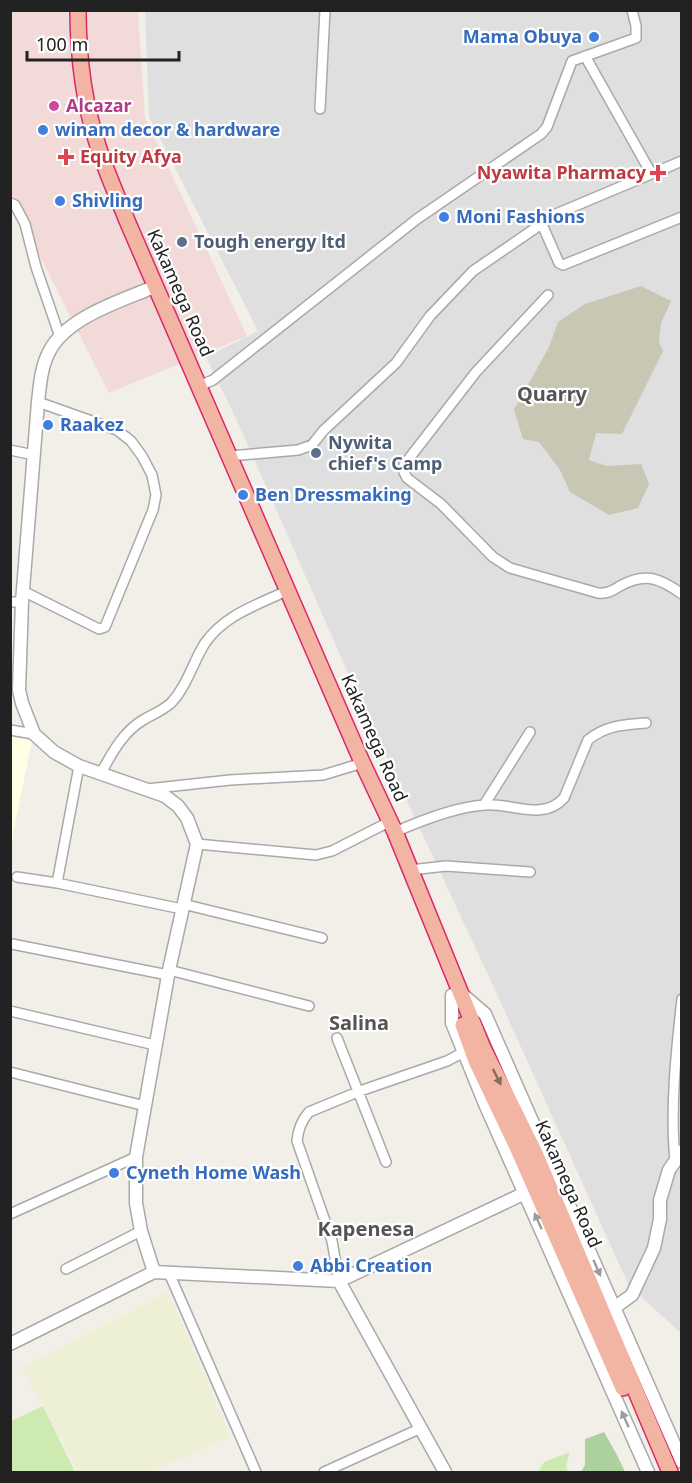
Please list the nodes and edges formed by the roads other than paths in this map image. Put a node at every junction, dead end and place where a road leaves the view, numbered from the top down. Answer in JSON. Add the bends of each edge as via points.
{"nodes":[{"id":1,"x":71,"y":10,"type":"edge"},
{"id":2,"x":78,"y":10,"type":"edge"},
{"id":3,"x":325,"y":10,"type":"edge"},
{"id":4,"x":632,"y":10,"type":"edge"},
{"id":5,"x":585,"y":56,"type":"junction"},
{"id":6,"x":320,"y":109,"type":"dead end"},
{"id":7,"x":681,"y":161,"type":"edge"},
{"id":8,"x":651,"y":173,"type":"junction"},
{"id":9,"x":10,"y":203,"type":"edge"},
{"id":10,"x":681,"y":217,"type":"edge"},
{"id":11,"x":541,"y":222,"type":"junction"},
{"id":12,"x":149,"y":289,"type":"junction"},
{"id":13,"x":548,"y":295,"type":"dead end"},
{"id":14,"x":60,"y":337,"type":"junction"},
{"id":15,"x":199,"y":386,"type":"junction"},
{"id":16,"x":38,"y":402,"type":"junction"},
{"id":17,"x":10,"y":450,"type":"edge"},
{"id":18,"x":34,"y":455,"type":"junction"},
{"id":19,"x":230,"y":456,"type":"junction"},
{"id":20,"x":282,"y":593,"type":"junction"},
{"id":21,"x":681,"y":594,"type":"edge"},
{"id":22,"x":18,"y":598,"type":"edge"},
{"id":23,"x":646,"y":723,"type":"dead end"},
{"id":24,"x":10,"y":730,"type":"edge"},
{"id":25,"x":530,"y":732,"type":"dead end"},
{"id":26,"x":34,"y":734,"type":"junction"},
{"id":27,"x":356,"y":765,"type":"junction"},
{"id":28,"x":79,"y":766,"type":"junction"},
{"id":29,"x":101,"y":773,"type":"junction"},
{"id":30,"x":145,"y":789,"type":"junction"},
{"id":31,"x":484,"y":805,"type":"junction"},
{"id":32,"x":389,"y":828,"type":"junction"},
{"id":33,"x":197,"y":843,"type":"junction"},
{"id":34,"x":410,"y":870,"type":"junction"},
{"id":35,"x":530,"y":872,"type":"dead end"},
{"id":36,"x":17,"y":877,"type":"dead end"},
{"id":37,"x":57,"y":883,"type":"junction"},
{"id":38,"x":183,"y":907,"type":"junction"},
{"id":39,"x":322,"y":938,"type":"dead end"},
{"id":40,"x":12,"y":945,"type":"dead end"},
{"id":41,"x":169,"y":972,"type":"junction"},
{"id":42,"x":456,"y":994,"type":"junction"},
{"id":43,"x":681,"y":999,"type":"edge"},
{"id":44,"x":309,"y":1006,"type":"dead end"},
{"id":45,"x":10,"y":1011,"type":"edge"},
{"id":46,"x":337,"y":1038,"type":"dead end"},
{"id":47,"x":155,"y":1044,"type":"junction"},
{"id":48,"x":464,"y":1052,"type":"junction"},
{"id":49,"x":10,"y":1071,"type":"edge"},
{"id":50,"x":360,"y":1091,"type":"junction"},
{"id":51,"x":145,"y":1106,"type":"junction"},
{"id":52,"x":523,"y":1145,"type":"junction"},
{"id":53,"x":678,"y":1156,"type":"edge"},
{"id":54,"x":136,"y":1157,"type":"junction"},
{"id":55,"x":386,"y":1162,"type":"dead end"},
{"id":56,"x":525,"y":1193,"type":"junction"},
{"id":57,"x":10,"y":1214,"type":"edge"},
{"id":58,"x":141,"y":1231,"type":"junction"},
{"id":59,"x":66,"y":1269,"type":"dead end"},
{"id":60,"x":154,"y":1272,"type":"junction"},
{"id":61,"x":169,"y":1273,"type":"junction"},
{"id":62,"x":339,"y":1281,"type":"junction"},
{"id":63,"x":614,"y":1308,"type":"junction"},
{"id":64,"x":10,"y":1344,"type":"edge"},
{"id":65,"x":419,"y":1429,"type":"junction"},
{"id":66,"x":681,"y":1462,"type":"edge"},
{"id":67,"x":256,"y":1473,"type":"edge"},
{"id":68,"x":324,"y":1473,"type":"edge"},
{"id":69,"x":445,"y":1473,"type":"edge"},
{"id":70,"x":648,"y":1473,"type":"edge"},
{"id":71,"x":660,"y":1473,"type":"edge"},
{"id":72,"x":670,"y":1473,"type":"edge"}],
"edges":[{"from":1,"to":12,"type":"highway","name":"Kakamega Road","via":[[83,108],[98,162]]},
{"from":2,"to":15,"type":"highway","name":"Kakamega Road","via":[[87,105],[98,145]]},
{"from":3,"to":6,"type":"street"},
{"from":4,"to":5,"type":"street","via":[[638,35],[634,40]]},
{"from":5,"to":8,"type":"street"},
{"from":5,"to":15,"type":"street","via":[[572,61],[541,134],[417,219],[213,380]]},
{"from":7,"to":8,"type":"street"},
{"from":8,"to":11,"type":"street"},
{"from":9,"to":14,"type":"street","via":[[25,224]]},
{"from":10,"to":11,"type":"street","via":[[563,265]]},
{"from":11,"to":19,"type":"street","via":[[468,274],[430,316],[396,363],[312,445],[298,450]]},
{"from":12,"to":14,"type":"street","via":[[81,320]]},
{"from":12,"to":20,"type":"highway","name":"Kakamega Road"},
{"from":13,"to":21,"type":"street","via":[[476,372],[404,465],[404,472],[510,568],[598,593],[610,592],[633,580],[652,578]]},
{"from":14,"to":16,"type":"street","via":[[43,369]]},
{"from":15,"to":19,"type":"highway","name":"Kakamega Road"},
{"from":16,"to":18,"type":"street"},
{"from":16,"to":22,"type":"street","via":[[124,434],[147,465],[156,495],[105,627],[99,629]]},
{"from":17,"to":18,"type":"street"},
{"from":18,"to":22,"type":"street"},
{"from":19,"to":32,"type":"highway","name":"Kakamega Road"},
{"from":20,"to":27,"type":"highway","name":"Kakamega Road"},
{"from":20,"to":29,"type":"street","via":[[227,619],[206,642],[172,702],[126,733]]},
{"from":22,"to":26,"type":"street","via":[[19,690]]},
{"from":23,"to":31,"type":"street","via":[[616,725],[588,740],[564,798],[557,805],[548,809]]},
{"from":24,"to":26,"type":"street"},
{"from":25,"to":31,"type":"street"},
{"from":26,"to":28,"type":"street","via":[[54,752]]},
{"from":27,"to":30,"type":"street","via":[[323,775]]},
{"from":27,"to":32,"type":"highway","name":"Kakamega Road"},
{"from":28,"to":29,"type":"street"},
{"from":28,"to":37,"type":"street"},
{"from":29,"to":30,"type":"street"},
{"from":30,"to":33,"type":"street","via":[[178,806]]},
{"from":31,"to":32,"type":"street"},
{"from":32,"to":33,"type":"street","via":[[316,855]]},
{"from":32,"to":34,"type":"highway","name":"Kakamega Road"},
{"from":32,"to":42,"type":"highway","name":"Kakamega Road"},
{"from":33,"to":38,"type":"street"},
{"from":34,"to":35,"type":"street","via":[[446,866]]},
{"from":34,"to":42,"type":"highway","name":"Kakamega Road"},
{"from":36,"to":37,"type":"street"},
{"from":37,"to":38,"type":"street"},
{"from":38,"to":39,"type":"street"},
{"from":38,"to":41,"type":"street"},
{"from":40,"to":41,"type":"street"},
{"from":41,"to":44,"type":"street"},
{"from":41,"to":47,"type":"street"},
{"from":42,"to":48,"type":"street","via":[[452,1023]]},
{"from":42,"to":52,"type":"highway","name":"Kakamega Road"},
{"from":42,"to":63,"type":"street","one_way":true,"via":[[485,1014]]},
{"from":43,"to":53,"type":"street","via":[[673,1138]]},
{"from":45,"to":47,"type":"street"},
{"from":46,"to":50,"type":"street"},
{"from":47,"to":51,"type":"street"},
{"from":48,"to":50,"type":"street"},
{"from":48,"to":56,"type":"street"},
{"from":49,"to":51,"type":"street"},
{"from":50,"to":55,"type":"street"},
{"from":50,"to":62,"type":"street","via":[[309,1112],[298,1130],[297,1141],[332,1240]]},
{"from":51,"to":54,"type":"street"},
{"from":52,"to":71,"type":"highway","name":"Kakamega Road"},
{"from":52,"to":72,"type":"highway","name":"Kakamega Road"},
{"from":53,"to":63,"type":"street","via":[[669,1170],[660,1200],[654,1248],[632,1295]]},
{"from":54,"to":57,"type":"street"},
{"from":54,"to":58,"type":"street","via":[[136,1203]]},
{"from":56,"to":62,"type":"street"},
{"from":70,"to":56,"type":"street","one_way":true},
{"from":58,"to":59,"type":"street"},
{"from":58,"to":60,"type":"street"},
{"from":60,"to":61,"type":"street"},
{"from":60,"to":64,"type":"street"},
{"from":61,"to":62,"type":"street"},
{"from":61,"to":67,"type":"street"},
{"from":62,"to":65,"type":"street"},
{"from":63,"to":66,"type":"street"},
{"from":65,"to":68,"type":"street"},
{"from":65,"to":69,"type":"street"}]}
